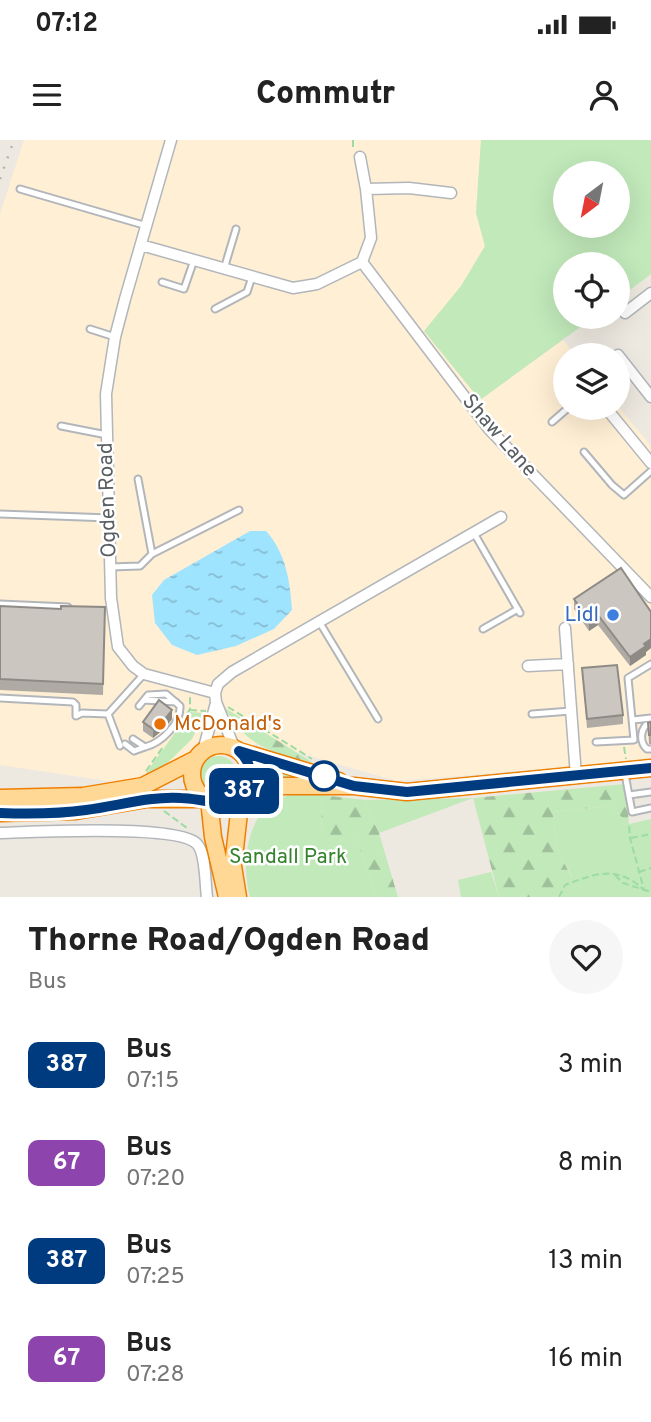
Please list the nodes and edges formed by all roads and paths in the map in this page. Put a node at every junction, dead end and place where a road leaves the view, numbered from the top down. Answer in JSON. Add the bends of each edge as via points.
{"nodes":[{"id":1,"x":171,"y":140,"type":"edge"},
{"id":2,"x":360,"y":157,"type":"dead end"},
{"id":3,"x":366,"y":188,"type":"junction"},
{"id":4,"x":20,"y":189,"type":"dead end"},
{"id":5,"x":451,"y":193,"type":"dead end"},
{"id":6,"x":147,"y":226,"type":"junction"},
{"id":7,"x":236,"y":229,"type":"dead end"},
{"id":8,"x":142,"y":245,"type":"junction"},
{"id":9,"x":194,"y":260,"type":"junction"},
{"id":10,"x":362,"y":262,"type":"junction"},
{"id":11,"x":224,"y":269,"type":"junction"},
{"id":12,"x":252,"y":277,"type":"junction"},
{"id":13,"x":162,"y":282,"type":"dead end"},
{"id":14,"x":651,"y":293,"type":"edge"},
{"id":15,"x":215,"y":309,"type":"dead end"},
{"id":16,"x":630,"y":309,"type":"edge"},
{"id":17,"x":90,"y":329,"type":"dead end"},
{"id":18,"x":115,"y":337,"type":"junction"},
{"id":19,"x":630,"y":370,"type":"edge"},
{"id":20,"x":650,"y":394,"type":"edge"},
{"id":21,"x":554,"y":420,"type":"edge"},
{"id":22,"x":616,"y":420,"type":"edge"},
{"id":23,"x":552,"y":422,"type":"dead end"},
{"id":24,"x":61,"y":426,"type":"dead end"},
{"id":25,"x":107,"y":435,"type":"junction"},
{"id":26,"x":584,"y":452,"type":"dead end"},
{"id":27,"x":108,"y":455,"type":"junction"},
{"id":28,"x":119,"y":456,"type":"dead end"},
{"id":29,"x":651,"y":463,"type":"edge"},
{"id":30,"x":651,"y":471,"type":"edge"},
{"id":31,"x":138,"y":479,"type":"dead end"},
{"id":32,"x":239,"y":510,"type":"dead end"},
{"id":33,"x":0,"y":514,"type":"edge"},
{"id":34,"x":501,"y":517,"type":"dead end"},
{"id":35,"x":110,"y":518,"type":"junction"},
{"id":36,"x":474,"y":533,"type":"junction"},
{"id":37,"x":152,"y":554,"type":"junction"},
{"id":38,"x":110,"y":567,"type":"junction"},
{"id":39,"x":651,"y":597,"type":"edge"},
{"id":40,"x":0,"y":604,"type":"edge"},
{"id":41,"x":72,"y":607,"type":"edge"},
{"id":42,"x":99,"y":609,"type":"edge"},
{"id":43,"x":113,"y":610,"type":"junction"},
{"id":44,"x":320,"y":623,"type":"junction"},
{"id":45,"x":565,"y":628,"type":"dead end"},
{"id":46,"x":483,"y":629,"type":"dead end"},
{"id":47,"x":568,"y":664,"type":"junction"},
{"id":48,"x":651,"y":664,"type":"edge"},
{"id":49,"x":528,"y":666,"type":"dead end"},
{"id":50,"x":144,"y":674,"type":"junction"},
{"id":51,"x":178,"y":682,"type":"junction"},
{"id":52,"x":0,"y":698,"type":"edge"},
{"id":53,"x":219,"y":699,"type":"junction"},
{"id":54,"x":142,"y":703,"type":"dead end"},
{"id":55,"x":571,"y":711,"type":"junction"},
{"id":56,"x":108,"y":714,"type":"junction"},
{"id":57,"x":532,"y":714,"type":"dead end"},
{"id":58,"x":186,"y":715,"type":"dead end"},
{"id":59,"x":651,"y":718,"type":"edge"},
{"id":60,"x":378,"y":719,"type":"dead end"},
{"id":61,"x":634,"y":720,"type":"junction"},
{"id":62,"x":651,"y":725,"type":"edge"},
{"id":63,"x":133,"y":739,"type":"dead end"},
{"id":64,"x":624,"y":740,"type":"junction"},
{"id":65,"x":596,"y":742,"type":"dead end"},
{"id":66,"x":145,"y":747,"type":"junction"},
{"id":67,"x":162,"y":748,"type":"dead end"},
{"id":68,"x":237,"y":749,"type":"junction"},
{"id":69,"x":651,"y":749,"type":"edge"},
{"id":70,"x":199,"y":755,"type":"junction"},
{"id":71,"x":311,"y":759,"type":"dead end"},
{"id":72,"x":651,"y":768,"type":"edge"},
{"id":73,"x":626,"y":771,"type":"junction"},
{"id":74,"x":140,"y":775,"type":"dead end"},
{"id":75,"x":576,"y":776,"type":"junction"},
{"id":76,"x":354,"y":786,"type":"junction"},
{"id":77,"x":651,"y":792,"type":"edge"},
{"id":78,"x":243,"y":793,"type":"junction"},
{"id":79,"x":629,"y":795,"type":"junction"},
{"id":80,"x":0,"y":798,"type":"edge"},
{"id":81,"x":208,"y":800,"type":"junction"},
{"id":82,"x":651,"y":808,"type":"edge"},
{"id":83,"x":160,"y":809,"type":"dead end"},
{"id":84,"x":0,"y":813,"type":"edge"},
{"id":85,"x":629,"y":824,"type":"dead end"},
{"id":86,"x":0,"y":832,"type":"edge"},
{"id":87,"x":193,"y":833,"type":"dead end"},
{"id":88,"x":651,"y":834,"type":"edge"},
{"id":89,"x":630,"y":838,"type":"junction"},
{"id":90,"x":651,"y":868,"type":"edge"},
{"id":91,"x":639,"y":872,"type":"junction"},
{"id":92,"x":613,"y":874,"type":"junction"},
{"id":93,"x":644,"y":890,"type":"junction"},
{"id":94,"x":651,"y":892,"type":"edge"},
{"id":95,"x":207,"y":897,"type":"edge"},
{"id":96,"x":227,"y":897,"type":"edge"},
{"id":97,"x":238,"y":897,"type":"edge"},
{"id":98,"x":559,"y":897,"type":"edge"}],
"edges":[{"from":1,"to":6,"type":"street","name":"Ogden Road"},
{"from":2,"to":3,"type":"street"},
{"from":3,"to":5,"type":"street"},
{"from":3,"to":10,"type":"street","via":[[371,238]]},
{"from":4,"to":6,"type":"lane"},
{"from":6,"to":8,"type":"street","name":"Ogden Road"},
{"from":7,"to":11,"type":"lane"},
{"from":8,"to":9,"type":"street"},
{"from":8,"to":18,"type":"street","name":"Ogden Road"},
{"from":9,"to":11,"type":"street"},
{"from":9,"to":13,"type":"lane","via":[[184,289]]},
{"from":10,"to":12,"type":"street","via":[[317,284],[293,288]]},
{"from":10,"to":39,"type":"street","name":"Shaw Lane","via":[[489,429]]},
{"from":11,"to":12,"type":"street"},
{"from":12,"to":15,"type":"lane","via":[[247,292]]},
{"from":14,"to":16,"type":"street"},
{"from":17,"to":18,"type":"lane"},
{"from":18,"to":25,"type":"street","name":"Ogden Road","via":[[106,394]]},
{"from":19,"to":20,"type":"street"},
{"from":21,"to":23,"type":"lane"},
{"from":22,"to":29,"type":"street"},
{"from":24,"to":25,"type":"lane"},
{"from":25,"to":27,"type":"street","name":"Ogden Road"},
{"from":26,"to":30,"type":"lane","via":[[624,495]]},
{"from":27,"to":28,"type":"lane"},
{"from":27,"to":35,"type":"street","name":"Ogden Road"},
{"from":31,"to":37,"type":"lane"},
{"from":32,"to":37,"type":"lane"},
{"from":33,"to":35,"type":"lane"},
{"from":34,"to":36,"type":"street"},
{"from":35,"to":38,"type":"street","name":"Ogden Road"},
{"from":36,"to":44,"type":"street"},
{"from":36,"to":46,"type":"lane","via":[[519,611]]},
{"from":37,"to":38,"type":"lane","via":[[140,566]]},
{"from":38,"to":43,"type":"street","name":"Ogden Road"},
{"from":40,"to":41,"type":"lane"},
{"from":42,"to":43,"type":"lane"},
{"from":43,"to":50,"type":"street","name":"Ogden Road","via":[[118,647]]},
{"from":44,"to":53,"type":"street","via":[[232,672],[218,684]]},
{"from":44,"to":60,"type":"lane"},
{"from":45,"to":47,"type":"street"},
{"from":47,"to":49,"type":"street"},
{"from":47,"to":55,"type":"street"},
{"from":48,"to":61,"type":"lane","via":[[628,678]]},
{"from":50,"to":51,"type":"street"},
{"from":50,"to":56,"type":"lane"},
{"from":51,"to":53,"type":"street"},
{"from":51,"to":58,"type":"path","via":[[190,697]]},
{"from":52,"to":56,"type":"lane","via":[[73,702],[76,716]]},
{"from":53,"to":68,"type":"street"},
{"from":53,"to":70,"type":"street"},
{"from":53,"to":71,"type":"path"},
{"from":54,"to":66,"type":"lane","via":[[149,695],[166,694],[180,706],[180,714],[160,742]]},
{"from":55,"to":57,"type":"lane"},
{"from":55,"to":75,"type":"street"},
{"from":56,"to":66,"type":"lane","via":[[122,745],[134,751]]},
{"from":59,"to":61,"type":"lane"},
{"from":61,"to":64,"type":"lane","via":[[634,740]]},
{"from":62,"to":69,"type":"lane","via":[[643,728],[642,741]]},
{"from":63,"to":66,"type":"lane"},
{"from":64,"to":65,"type":"lane"},
{"from":64,"to":73,"type":"path"},
{"from":67,"to":74,"type":"path"},
{"from":68,"to":70,"type":"highway","via":[[218,744]]},
{"from":68,"to":76,"type":"highway"},
{"from":68,"to":78,"type":"highway","via":[[250,769]]},
{"from":70,"to":80,"type":"highway","via":[[143,786],[83,796]]},
{"from":70,"to":81,"type":"highway","via":[[193,781]]},
{"from":72,"to":73,"type":"highway"},
{"from":73,"to":75,"type":"highway"},
{"from":73,"to":79,"type":"lane"},
{"from":75,"to":76,"type":"highway","via":[[407,792]]},
{"from":76,"to":78,"type":"highway","via":[[284,786]]},
{"from":77,"to":79,"type":"lane"},
{"from":78,"to":81,"type":"highway","via":[[226,803]]},
{"from":78,"to":97,"type":"highway","via":[[233,866]]},
{"from":79,"to":82,"type":"lane","via":[[632,812]]},
{"from":81,"to":84,"type":"highway","via":[[157,799],[76,811]]},
{"from":81,"to":96,"type":"highway"},
{"from":83,"to":87,"type":"path"},
{"from":85,"to":89,"type":"path"},
{"from":86,"to":95,"type":"street","via":[[88,830],[182,836],[201,851]]},
{"from":88,"to":89,"type":"path"},
{"from":89,"to":91,"type":"path"},
{"from":90,"to":91,"type":"path"},
{"from":91,"to":93,"type":"path"},
{"from":92,"to":93,"type":"path"},
{"from":92,"to":93,"type":"path","via":[[631,878]]},
{"from":92,"to":98,"type":"path","via":[[565,885]]},
{"from":93,"to":94,"type":"path"}]}
